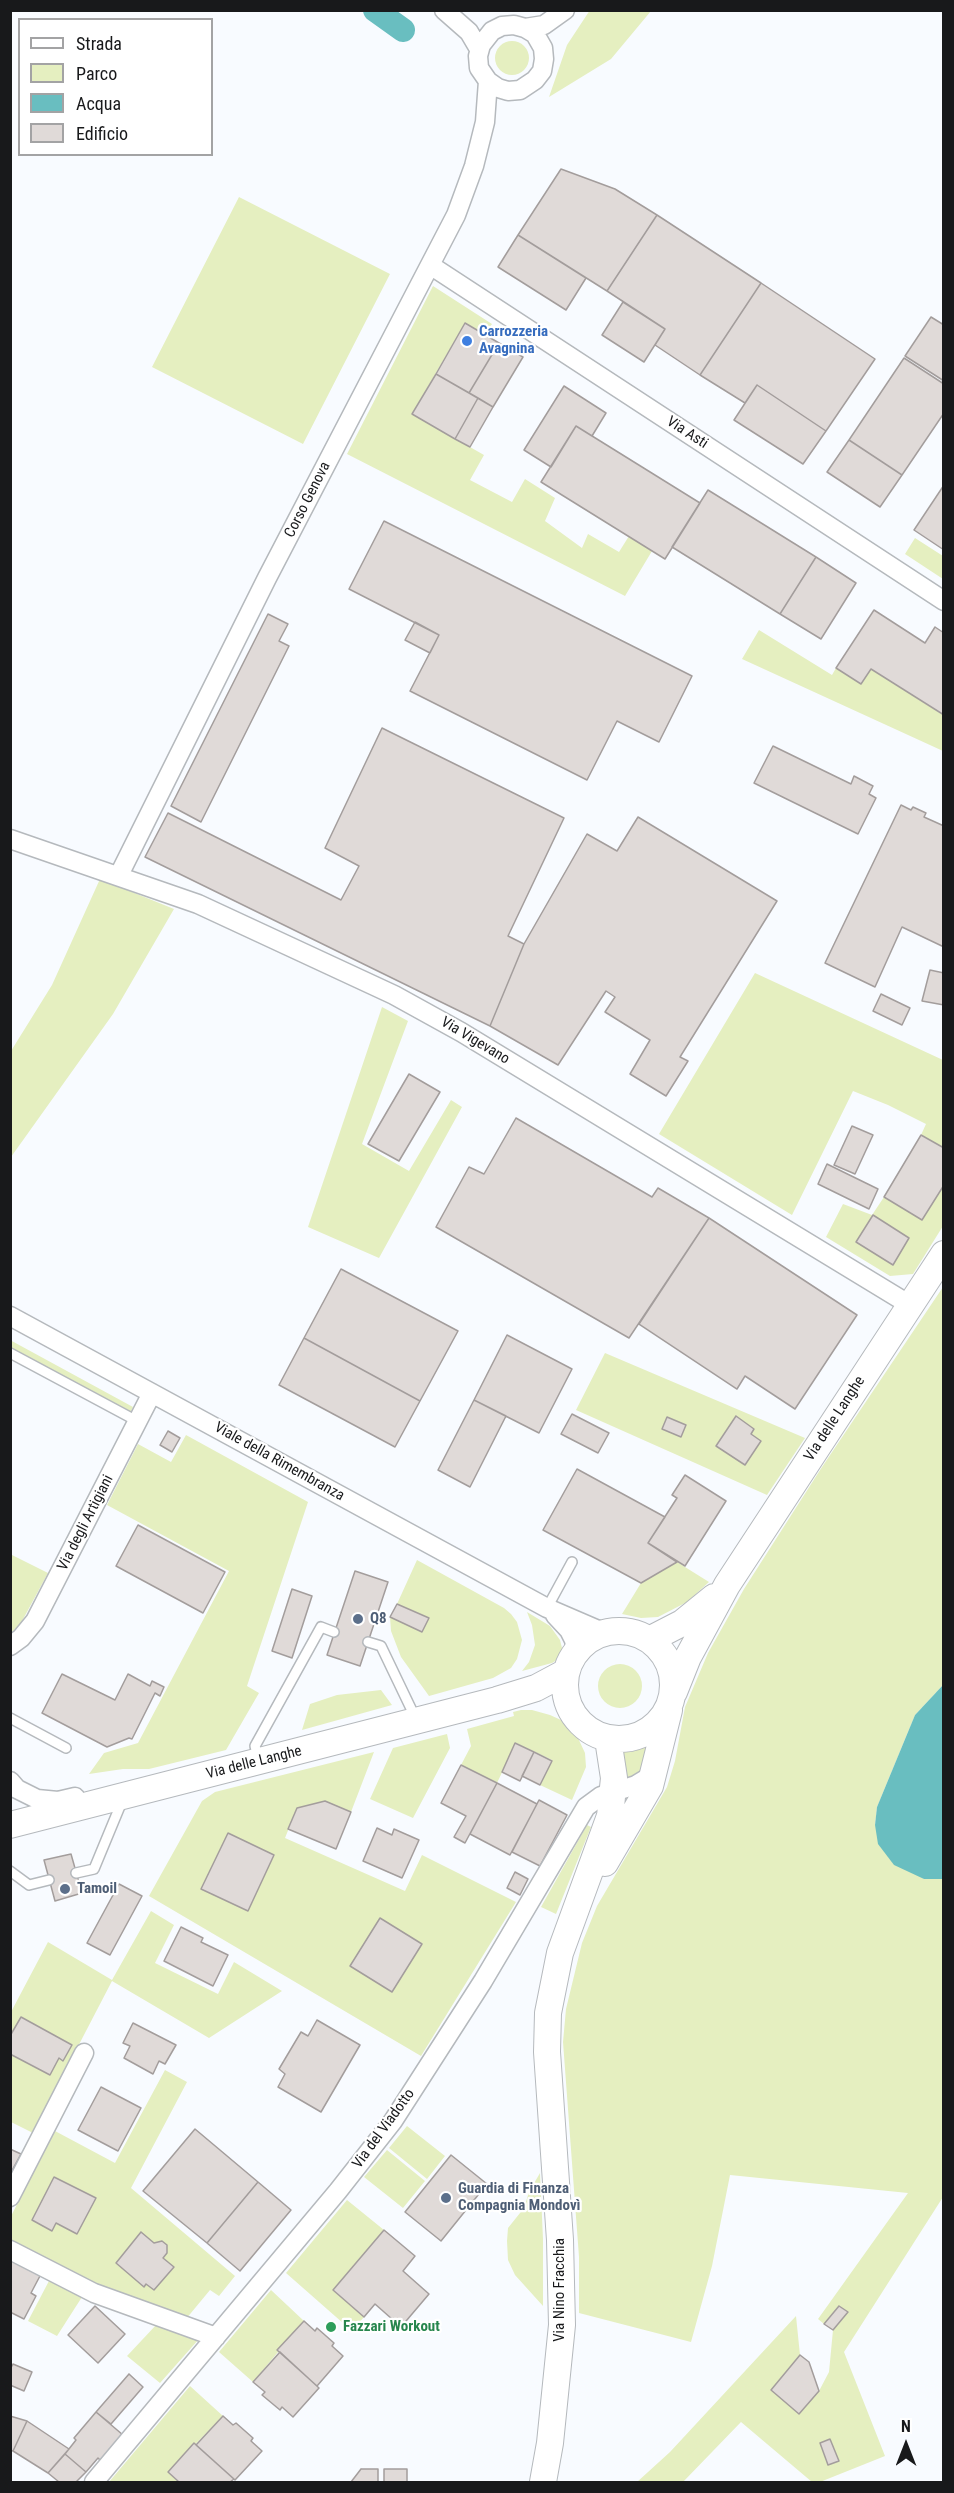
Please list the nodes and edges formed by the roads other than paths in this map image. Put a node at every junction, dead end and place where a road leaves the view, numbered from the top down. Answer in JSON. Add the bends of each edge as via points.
{"nodes":[{"id":1,"x":565,"y":10,"type":"edge"},
{"id":2,"x":448,"y":13,"type":"edge"},
{"id":3,"x":525,"y":28,"type":"junction"},
{"id":4,"x":492,"y":31,"type":"junction"},
{"id":5,"x":543,"y":48,"type":"junction"},
{"id":6,"x":479,"y":50,"type":"junction"},
{"id":7,"x":488,"y":81,"type":"junction"},
{"id":8,"x":520,"y":90,"type":"junction"},
{"id":9,"x":485,"y":122,"type":"junction"},
{"id":10,"x":430,"y":265,"type":"junction"},
{"id":11,"x":944,"y":602,"type":"edge"},
{"id":12,"x":10,"y":839,"type":"edge"},
{"id":13,"x":119,"y":875,"type":"junction"},
{"id":14,"x":944,"y":1254,"type":"edge"},
{"id":15,"x":910,"y":1305,"type":"junction"},
{"id":16,"x":10,"y":1316,"type":"edge"},
{"id":17,"x":10,"y":1353,"type":"edge"},
{"id":18,"x":152,"y":1393,"type":"junction"},
{"id":19,"x":137,"y":1421,"type":"junction"},
{"id":20,"x":572,"y":1562,"type":"dead end"},
{"id":21,"x":727,"y":1585,"type":"junction"},
{"id":22,"x":547,"y":1608,"type":"junction"},
{"id":23,"x":334,"y":1632,"type":"dead end"},
{"id":24,"x":605,"y":1633,"type":"junction"},
{"id":25,"x":649,"y":1640,"type":"junction"},
{"id":26,"x":368,"y":1642,"type":"dead end"},
{"id":27,"x":10,"y":1646,"type":"edge"},
{"id":28,"x":571,"y":1662,"type":"junction"},
{"id":29,"x":672,"y":1699,"type":"junction"},
{"id":30,"x":497,"y":1700,"type":"junction"},
{"id":31,"x":569,"y":1705,"type":"junction"},
{"id":32,"x":10,"y":1718,"type":"edge"},
{"id":33,"x":417,"y":1721,"type":"junction"},
{"id":34,"x":608,"y":1739,"type":"junction"},
{"id":35,"x":66,"y":1748,"type":"dead end"},
{"id":36,"x":259,"y":1761,"type":"junction"},
{"id":37,"x":654,"y":1774,"type":"junction"},
{"id":38,"x":10,"y":1781,"type":"edge"},
{"id":39,"x":614,"y":1792,"type":"junction"},
{"id":40,"x":118,"y":1797,"type":"junction"},
{"id":41,"x":10,"y":1825,"type":"edge"},
{"id":42,"x":10,"y":1871,"type":"edge"},
{"id":43,"x":76,"y":1873,"type":"dead end"},
{"id":44,"x":49,"y":1880,"type":"dead end"},
{"id":45,"x":572,"y":1921,"type":"junction"},
{"id":46,"x":84,"y":2054,"type":"dead end"},
{"id":47,"x":10,"y":2197,"type":"edge"},
{"id":48,"x":10,"y":2250,"type":"edge"},
{"id":49,"x":216,"y":2337,"type":"junction"},
{"id":50,"x":94,"y":2482,"type":"edge"},
{"id":51,"x":543,"y":2482,"type":"edge"}],
"edges":[{"from":1,"to":3,"type":"street","name":"Corso Genova","via":[[544,25]]},
{"from":1,"to":5,"type":"street","name":"Corso Genova"},
{"from":2,"to":4,"type":"street","via":[[477,29]]},
{"from":2,"to":6,"type":"street","via":[[469,32]]},
{"from":3,"to":4,"type":"street","name":"Corso Genova","via":[[502,26]]},
{"from":3,"to":5,"type":"street","via":[[535,34]]},
{"from":4,"to":6,"type":"street"},
{"from":5,"to":8,"type":"street","name":"Corso Genova","via":[[542,71],[531,85]]},
{"from":6,"to":7,"type":"street","name":"Corso Genova","via":[[479,68]]},
{"from":7,"to":8,"type":"street","via":[[508,91]]},
{"from":7,"to":9,"type":"street","name":"Corso Genova"},
{"from":8,"to":9,"type":"street","name":"Corso Genova","via":[[502,100]]},
{"from":9,"to":10,"type":"street","name":"Corso Genova","via":[[468,185]]},
{"from":10,"to":11,"type":"street","name":"Via Asti"},
{"from":10,"to":13,"type":"street","name":"Corso Genova","via":[[267,578]]},
{"from":12,"to":13,"type":"street","name":"Via Vigevano"},
{"from":13,"to":15,"type":"street","name":"Via Vigevano","via":[[237,921],[437,1018]]},
{"from":14,"to":15,"type":"main road","name":"Via delle Langhe"},
{"from":15,"to":21,"type":"main road","name":"Via delle Langhe"},
{"from":16,"to":18,"type":"street","name":"Viale della Rimembranza"},
{"from":17,"to":19,"type":"lane"},
{"from":18,"to":19,"type":"street","name":"Via degli Artigiani"},
{"from":18,"to":22,"type":"street","name":"Viale della Rimembranza"},
{"from":19,"to":27,"type":"street","name":"Via degli Artigiani","via":[[36,1621]]},
{"from":20,"to":22,"type":"lane"},
{"from":21,"to":25,"type":"main road","name":"Via delle Langhe","via":[[682,1623]]},
{"from":21,"to":29,"type":"main road","name":"Via delle Langhe","via":[[688,1657]]},
{"from":22,"to":24,"type":"street"},
{"from":22,"to":28,"type":"street","via":[[569,1629]]},
{"from":23,"to":36,"type":"lane","via":[[321,1627],[255,1746]]},
{"from":24,"to":25,"type":"main road","via":[[624,1631]]},
{"from":24,"to":28,"type":"main road","name":"Via delle Langhe","via":[[586,1642]]},
{"from":25,"to":29,"type":"main road","via":[[669,1662],[674,1677]]},
{"from":26,"to":33,"type":"lane","via":[[381,1646]]},
{"from":28,"to":30,"type":"main road","name":"Via delle Langhe","via":[[536,1688]]},
{"from":28,"to":31,"type":"main road","via":[[565,1694]]},
{"from":29,"to":34,"type":"main road","name":"Via delle Langhe","via":[[660,1722],[645,1734]]},
{"from":29,"to":37,"type":"main road","name":"Via Nino Fracchia"},
{"from":30,"to":31,"type":"main road","name":"Via delle Langhe","via":[[547,1698]]},
{"from":30,"to":33,"type":"main road","name":"Via delle Langhe"},
{"from":31,"to":34,"type":"main road","via":[[588,1730]]},
{"from":32,"to":35,"type":"lane"},
{"from":33,"to":36,"type":"main road","name":"Via delle Langhe"},
{"from":34,"to":39,"type":"main road","name":"Via Nino Fracchia"},
{"from":36,"to":40,"type":"main road","name":"Via delle Langhe"},
{"from":37,"to":39,"type":"street","name":"Via del Viadotto"},
{"from":37,"to":45,"type":"main road","name":"Via Nino Fracchia"},
{"from":38,"to":40,"type":"street","via":[[27,1795],[48,1801],[91,1794]]},
{"from":39,"to":45,"type":"main road","name":"Via Nino Fracchia","via":[[610,1816]]},
{"from":39,"to":49,"type":"street","name":"Via del Viadotto","via":[[593,1800],[579,1817],[483,1981],[393,2121]]},
{"from":40,"to":41,"type":"main road","name":"Via delle Langhe"},
{"from":40,"to":43,"type":"lane","via":[[94,1869]]},
{"from":42,"to":44,"type":"lane","via":[[29,1885]]},
{"from":45,"to":51,"type":"main road","name":"Via Nino Fracchia","via":[[555,1972],[547,2033],[562,2325]]},
{"from":46,"to":47,"type":"street"},
{"from":48,"to":49,"type":"street","via":[[93,2293]]},
{"from":49,"to":50,"type":"street","name":"Via del Viadotto"}]}
